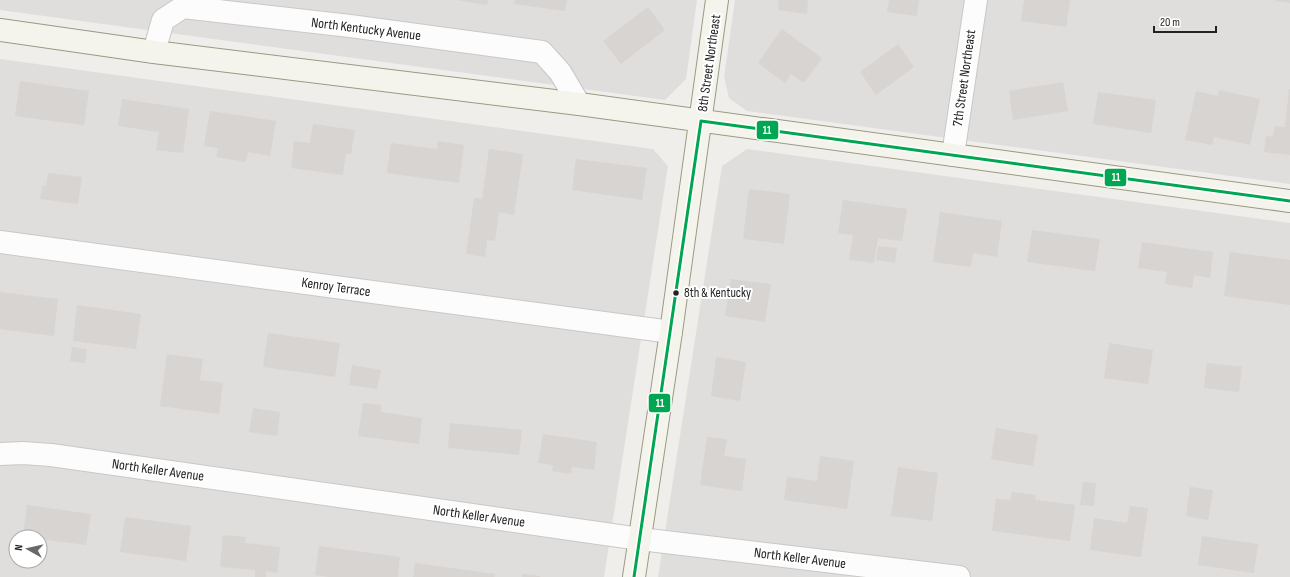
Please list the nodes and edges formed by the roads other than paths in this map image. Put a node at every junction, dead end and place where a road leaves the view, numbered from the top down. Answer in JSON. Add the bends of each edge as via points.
{"nodes":[{"id":1,"x":717,"y":0,"type":"edge"},
{"id":2,"x":976,"y":0,"type":"edge"},
{"id":3,"x":0,"y":30,"type":"edge"},
{"id":4,"x":154,"y":52,"type":"junction"},
{"id":5,"x":578,"y":104,"type":"junction"},
{"id":6,"x":701,"y":121,"type":"junction"},
{"id":7,"x":953,"y":155,"type":"junction"},
{"id":8,"x":1290,"y":201,"type":"edge"},
{"id":9,"x":0,"y":242,"type":"edge"},
{"id":10,"x":671,"y":332,"type":"junction"},
{"id":11,"x":0,"y":454,"type":"edge"},
{"id":12,"x":640,"y":539,"type":"junction"},
{"id":13,"x":634,"y":577,"type":"edge"},
{"id":14,"x":959,"y":577,"type":"edge"}],
"edges":[{"from":1,"to":6,"type":"main road","name":"8th Street Northeast"},
{"from":2,"to":7,"type":"street","name":"7th Street Northeast"},
{"from":3,"to":4,"type":"main road"},
{"from":4,"to":5,"type":"main road"},
{"from":4,"to":5,"type":"street","name":"North Kentucky Avenue","via":[[163,20],[182,6],[350,26],[542,52],[560,72]]},
{"from":5,"to":6,"type":"main road"},
{"from":6,"to":7,"type":"main road"},
{"from":6,"to":10,"type":"main road","name":"8th Street Northeast"},
{"from":7,"to":8,"type":"main road"},
{"from":9,"to":10,"type":"street","name":"Kenroy Terrace"},
{"from":10,"to":12,"type":"main road","name":"8th Street Northeast"},
{"from":11,"to":12,"type":"street","name":"North Keller Avenue","via":[[51,455]]},
{"from":12,"to":13,"type":"main road","name":"8th Street Northeast"},
{"from":12,"to":14,"type":"street","name":"North Keller Avenue"}]}
